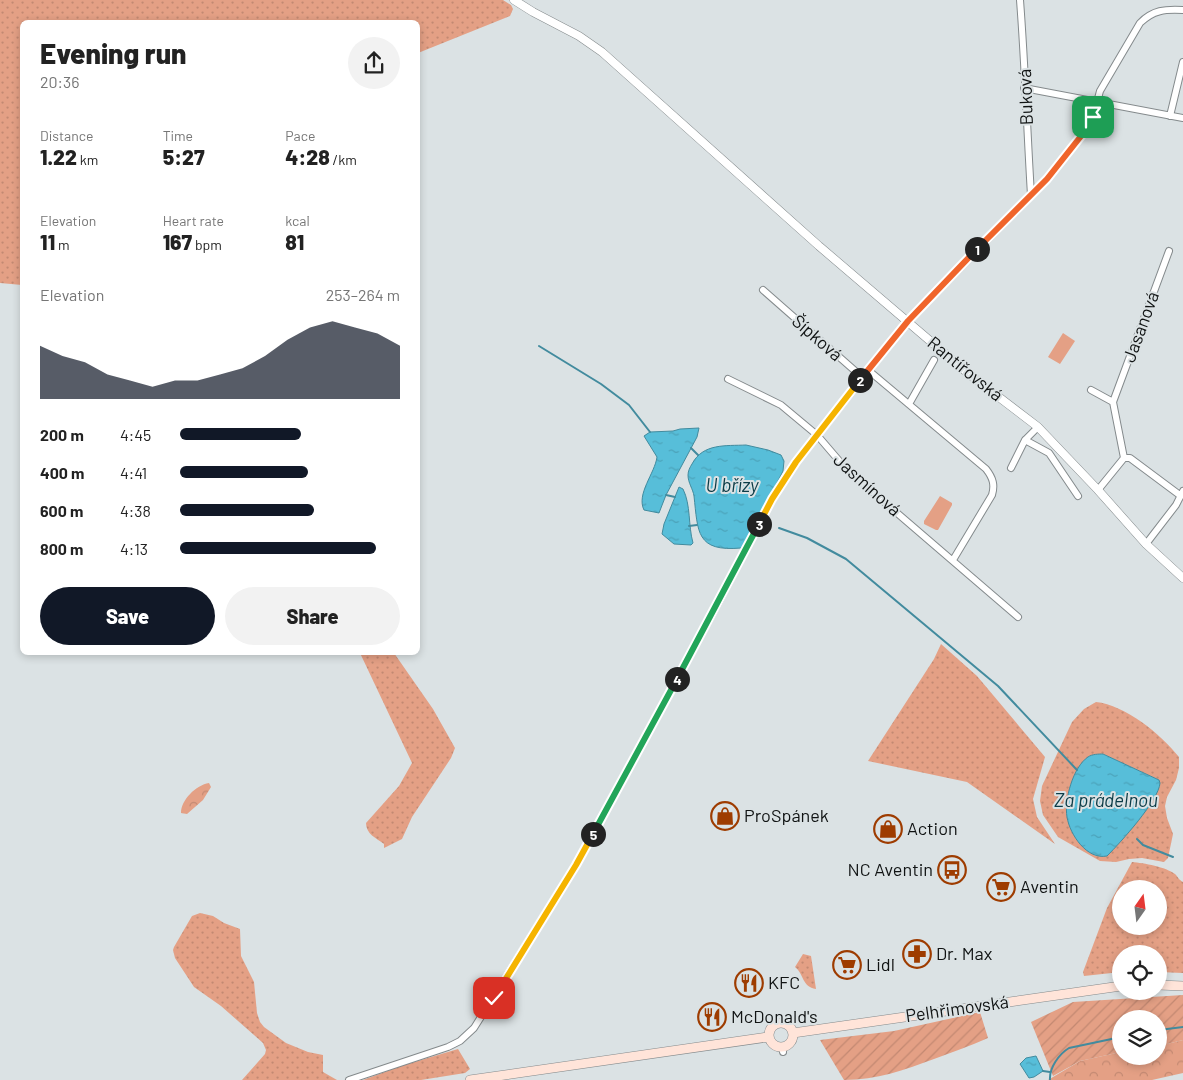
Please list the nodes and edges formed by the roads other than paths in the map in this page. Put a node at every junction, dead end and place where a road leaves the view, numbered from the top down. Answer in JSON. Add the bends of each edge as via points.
{"nodes":[{"id":1,"x":514,"y":0,"type":"edge"},
{"id":2,"x":1020,"y":0,"type":"edge"},
{"id":3,"x":1183,"y":10,"type":"edge"},
{"id":4,"x":1183,"y":62,"type":"edge"},
{"id":5,"x":1024,"y":88,"type":"junction"},
{"id":6,"x":1096,"y":101,"type":"junction"},
{"id":7,"x":1170,"y":116,"type":"junction"},
{"id":8,"x":1183,"y":118,"type":"edge"},
{"id":9,"x":1030,"y":195,"type":"junction"},
{"id":10,"x":1169,"y":251,"type":"dead end"},
{"id":11,"x":763,"y":290,"type":"dead end"},
{"id":12,"x":908,"y":321,"type":"junction"},
{"id":13,"x":934,"y":360,"type":"dead end"},
{"id":14,"x":868,"y":370,"type":"junction"},
{"id":15,"x":862,"y":377,"type":"junction"},
{"id":16,"x":728,"y":379,"type":"dead end"},
{"id":17,"x":1090,"y":390,"type":"dead end"},
{"id":18,"x":1113,"y":402,"type":"junction"},
{"id":19,"x":909,"y":404,"type":"junction"},
{"id":20,"x":1038,"y":427,"type":"junction"},
{"id":21,"x":817,"y":435,"type":"junction"},
{"id":22,"x":1026,"y":440,"type":"junction"},
{"id":23,"x":1124,"y":458,"type":"junction"},
{"id":24,"x":1011,"y":468,"type":"dead end"},
{"id":25,"x":1098,"y":490,"type":"junction"},
{"id":26,"x":1182,"y":493,"type":"edge"},
{"id":27,"x":1078,"y":496,"type":"dead end"},
{"id":28,"x":1146,"y":544,"type":"junction"},
{"id":29,"x":953,"y":560,"type":"junction"},
{"id":30,"x":1183,"y":578,"type":"edge"},
{"id":31,"x":1018,"y":617,"type":"dead end"},
{"id":32,"x":1167,"y":985,"type":"edge"},
{"id":33,"x":1183,"y":986,"type":"edge"},
{"id":34,"x":1112,"y":987,"type":"edge"},
{"id":35,"x":793,"y":1033,"type":"junction"},
{"id":36,"x":768,"y":1037,"type":"junction"},
{"id":37,"x":349,"y":1080,"type":"edge"},
{"id":38,"x":470,"y":1080,"type":"edge"}],
"edges":[{"from":1,"to":12,"type":"street","name":"Rantířovská","via":[[602,52]]},
{"from":2,"to":5,"type":"street","name":"Buková"},
{"from":3,"to":6,"type":"street","via":[[1161,10],[1147,16]]},
{"from":4,"to":7,"type":"street"},
{"from":5,"to":6,"type":"street"},
{"from":5,"to":9,"type":"street","name":"Buková"},
{"from":6,"to":7,"type":"street"},
{"from":6,"to":9,"type":"street","via":[[1089,126],[1047,179]]},
{"from":7,"to":8,"type":"street"},
{"from":9,"to":12,"type":"street"},
{"from":10,"to":18,"type":"street","name":"Jasanová"},
{"from":11,"to":15,"type":"street","name":"Šípková"},
{"from":12,"to":14,"type":"street"},
{"from":12,"to":20,"type":"street","name":"Rantířovská","via":[[970,375]]},
{"from":13,"to":19,"type":"street"},
{"from":14,"to":15,"type":"street"},
{"from":14,"to":19,"type":"street"},
{"from":15,"to":21,"type":"street"},
{"from":16,"to":21,"type":"street","name":"Jasmínová","via":[[781,405]]},
{"from":17,"to":18,"type":"street"},
{"from":18,"to":23,"type":"street"},
{"from":19,"to":29,"type":"street","via":[[986,469],[993,480],[992,495]]},
{"from":20,"to":22,"type":"street"},
{"from":20,"to":25,"type":"street","name":"Rantířovská"},
{"from":21,"to":29,"type":"street","name":"Jasmínová","via":[[847,470]]},
{"from":21,"to":37,"type":"street","via":[[772,499],[576,865],[474,1028],[448,1047]]},
{"from":22,"to":24,"type":"street"},
{"from":22,"to":27,"type":"street","via":[[1049,454]]},
{"from":23,"to":25,"type":"street"},
{"from":23,"to":26,"type":"street","via":[[1130,458]]},
{"from":25,"to":28,"type":"street","name":"Rantířovská"},
{"from":26,"to":28,"type":"street"},
{"from":28,"to":30,"type":"street","name":"Rantířovská"},
{"from":29,"to":31,"type":"street","name":"Jasmínová"},
{"from":32,"to":33,"type":"main road"},
{"from":34,"to":35,"type":"main road","name":"Pelhřimovská"},
{"from":35,"to":36,"type":"main road","via":[[788,1024],[778,1023],[771,1026]]},
{"from":35,"to":36,"type":"main road","via":[[791,1042],[783,1050],[773,1045]]},
{"from":36,"to":38,"type":"main road"}]}
